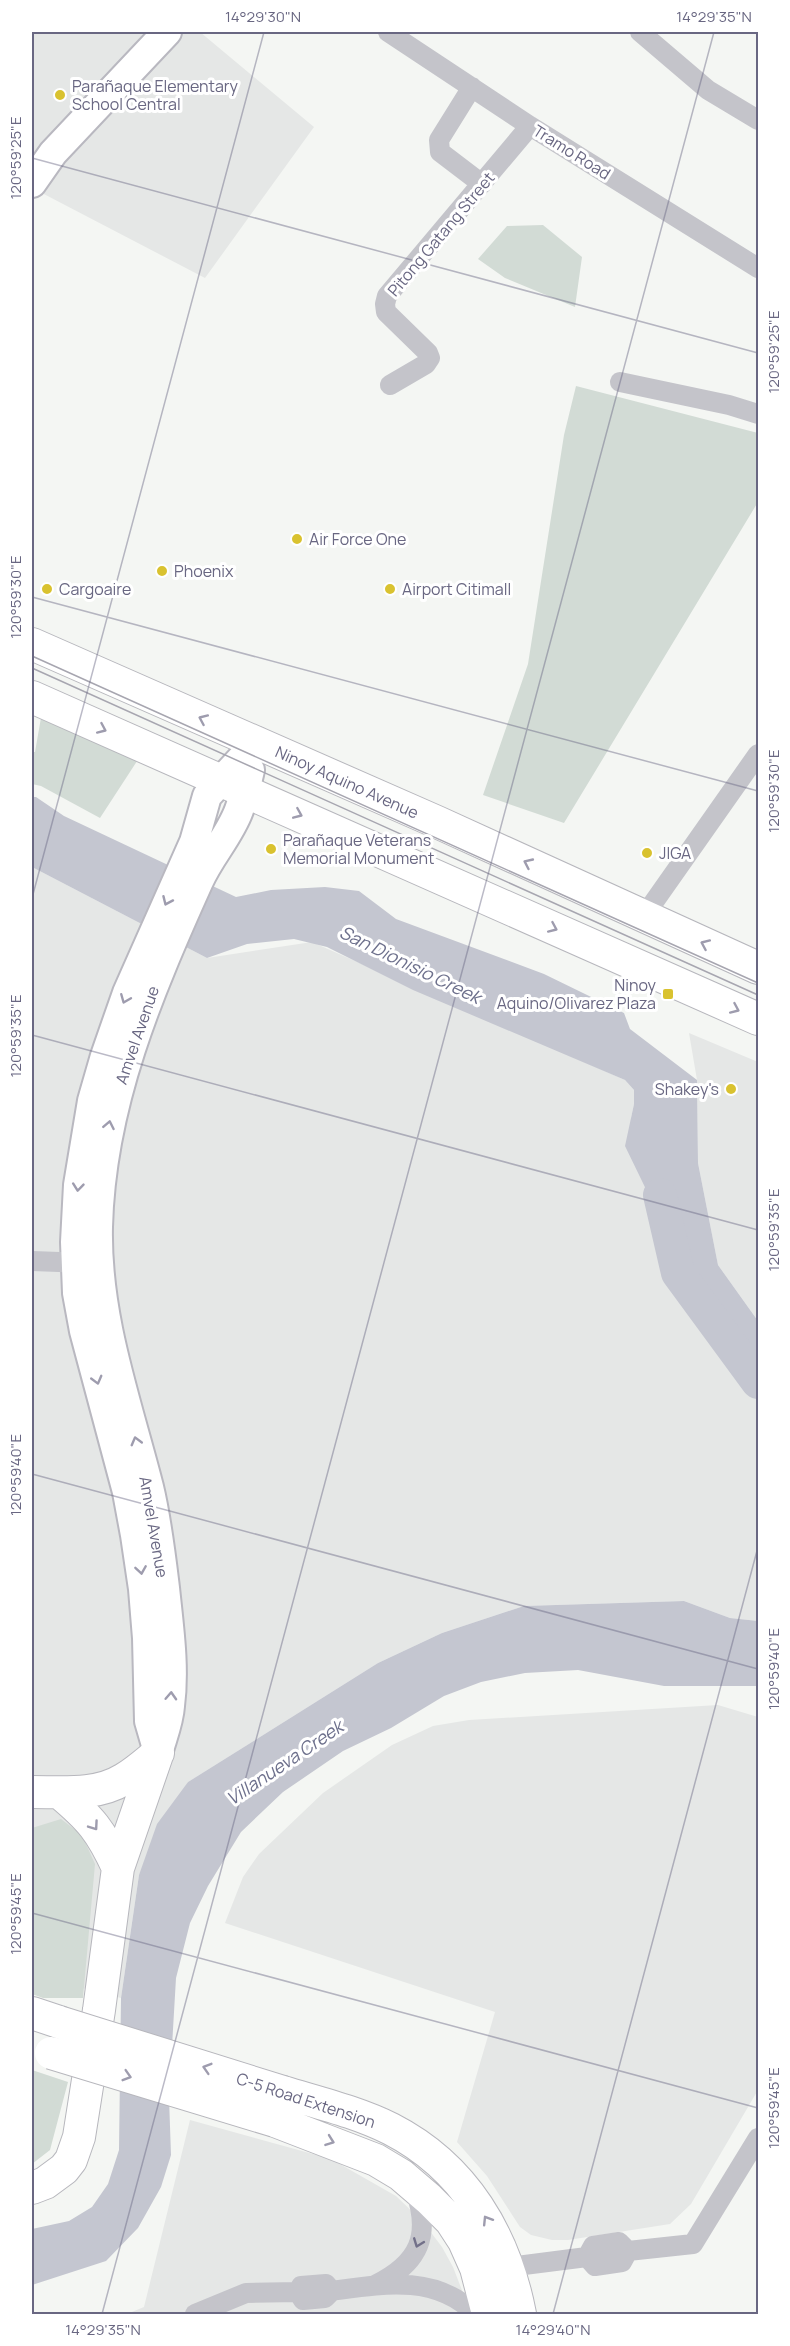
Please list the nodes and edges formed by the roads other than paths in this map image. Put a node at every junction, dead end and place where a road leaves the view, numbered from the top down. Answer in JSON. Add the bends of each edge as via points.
{"nodes":[{"id":1,"x":167,"y":32,"type":"edge"},
{"id":2,"x":388,"y":32,"type":"edge"},
{"id":3,"x":640,"y":32,"type":"edge"},
{"id":4,"x":472,"y":87,"type":"junction"},
{"id":5,"x":759,"y":120,"type":"edge"},
{"id":6,"x":530,"y":126,"type":"junction"},
{"id":7,"x":32,"y":183,"type":"edge"},
{"id":8,"x":482,"y":184,"type":"junction"},
{"id":9,"x":759,"y":268,"type":"edge"},
{"id":10,"x":620,"y":382,"type":"dead end"},
{"id":11,"x":390,"y":385,"type":"dead end"},
{"id":12,"x":759,"y":414,"type":"edge"},
{"id":13,"x":32,"y":644,"type":"edge"},
{"id":14,"x":32,"y":697,"type":"edge"},
{"id":15,"x":257,"y":742,"type":"junction"},
{"id":16,"x":759,"y":754,"type":"edge"},
{"id":17,"x":233,"y":786,"type":"junction"},
{"id":18,"x":644,"y":916,"type":"junction"},
{"id":19,"x":759,"y":968,"type":"edge"},
{"id":20,"x":759,"y":1019,"type":"edge"},
{"id":21,"x":32,"y":1261,"type":"edge"},
{"id":22,"x":86,"y":1263,"type":"junction"},
{"id":23,"x":159,"y":1752,"type":"junction"},
{"id":24,"x":46,"y":1792,"type":"edge"},
{"id":25,"x":118,"y":1868,"type":"junction"},
{"id":26,"x":45,"y":2017,"type":"edge"},
{"id":27,"x":41,"y":2050,"type":"edge"},
{"id":28,"x":279,"y":2107,"type":"junction"},
{"id":29,"x":759,"y":2138,"type":"edge"},
{"id":30,"x":414,"y":2187,"type":"junction"},
{"id":31,"x":32,"y":2188,"type":"edge"},
{"id":32,"x":508,"y":2266,"type":"junction"},
{"id":33,"x":375,"y":2284,"type":"junction"},
{"id":34,"x":195,"y":2314,"type":"edge"},
{"id":35,"x":476,"y":2314,"type":"edge"},
{"id":36,"x":488,"y":2314,"type":"edge"},
{"id":37,"x":520,"y":2314,"type":"edge"}],
"edges":[{"from":1,"to":7,"type":"main road","via":[[53,153]]},
{"from":2,"to":4,"type":"street","name":"Tramo Road"},
{"from":3,"to":5,"type":"street","via":[[708,90]]},
{"from":4,"to":6,"type":"street","name":"Tramo Road"},
{"from":4,"to":8,"type":"street","via":[[438,146],[440,152]]},
{"from":6,"to":8,"type":"street","name":"Pitong Gatang Street"},
{"from":6,"to":9,"type":"street","name":"Tramo Road"},
{"from":8,"to":11,"type":"street","name":"Pitong Gatang Street","via":[[387,296],[386,312],[430,358]]},
{"from":10,"to":12,"type":"street"},
{"from":15,"to":13,"type":"main road","name":"Ninoy Aquino Avenue","one_way":true},
{"from":14,"to":17,"type":"main road","one_way":true},
{"from":15,"to":17,"type":"main road","name":"Amvel Avenue"},
{"from":18,"to":15,"type":"main road","name":"Ninoy Aquino Avenue","one_way":true},
{"from":16,"to":18,"type":"street"},
{"from":17,"to":20,"type":"main road","one_way":true},
{"from":17,"to":22,"type":"main road","name":"Amvel Avenue","via":[[207,796],[200,855],[157,949],[120,1011],[92,1101],[78,1185]]},
{"from":19,"to":18,"type":"main road","name":"Ninoy Aquino Avenue","one_way":true},
{"from":21,"to":22,"type":"street"},
{"from":22,"to":23,"type":"main road","name":"Amvel Avenue","via":[[77,1293],[135,1535],[148,1647],[149,1721]]},
{"from":23,"to":24,"type":"main road","via":[[114,1785],[97,1790]]},
{"from":23,"to":25,"type":"main road"},
{"from":24,"to":25,"type":"main road","one_way":true,"via":[[91,1821]]},
{"from":25,"to":31,"type":"main road","via":[[79,2138],[64,2169]]},
{"from":28,"to":26,"type":"main road","name":"C-5 Road Extension","one_way":true,"bridge":true},
{"from":27,"to":28,"type":"main road","name":"C-5 Road Extension","one_way":true,"bridge":true},
{"from":28,"to":30,"type":"main road","name":"C-5 Road Extension","one_way":true,"via":[[376,2160]]},
{"from":32,"to":28,"type":"main road","name":"C-5 Road Extension","one_way":true,"via":[[476,2202],[422,2148],[360,2116]]},
{"from":29,"to":32,"type":"street","via":[[693,2244],[628,2251],[622,2262],[606,2265],[596,2266],[587,2257]]},
{"from":30,"to":33,"type":"street","one_way":true,"via":[[423,2213],[420,2241],[403,2267]]},
{"from":30,"to":36,"type":"main road","name":"C-5 Road Extension","via":[[451,2221],[464,2241]]},
{"from":32,"to":37,"type":"main road","name":"C-5 Road Extension"},
{"from":33,"to":34,"type":"street","via":[[332,2290],[326,2284],[318,2284],[301,2286],[298,2292],[246,2293]]},
{"from":33,"to":35,"type":"street","via":[[445,2292]]}]}
